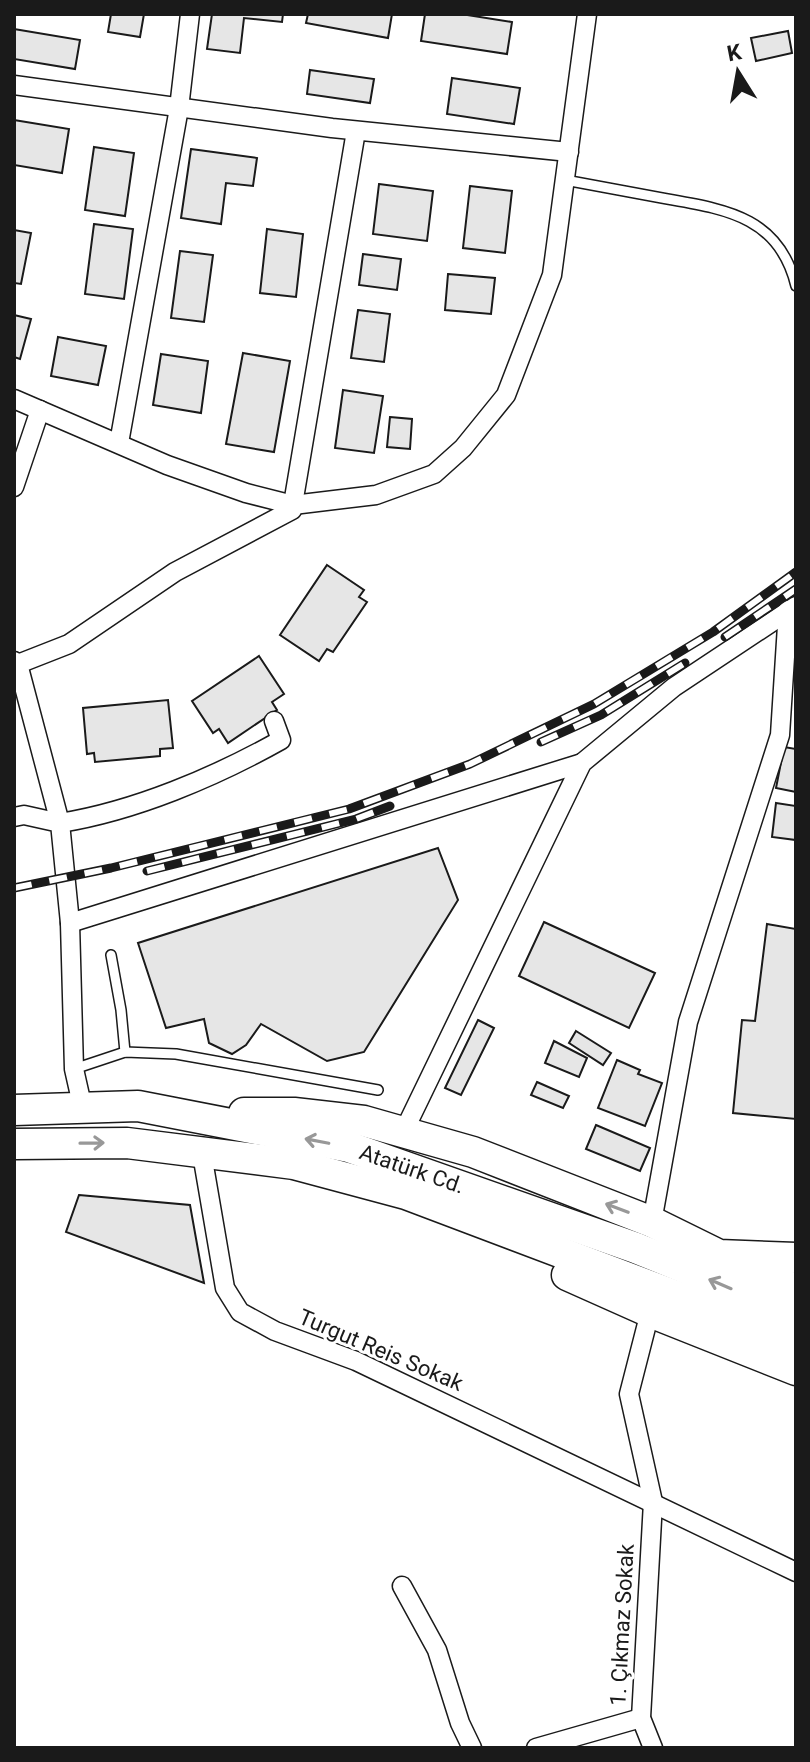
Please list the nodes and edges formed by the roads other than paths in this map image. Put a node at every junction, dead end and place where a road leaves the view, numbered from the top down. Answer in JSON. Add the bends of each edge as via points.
{"nodes":[{"id":1,"x":190,"y":14,"type":"edge"},
{"id":2,"x":587,"y":14,"type":"edge"},
{"id":3,"x":14,"y":85,"type":"edge"},
{"id":4,"x":179,"y":108,"type":"junction"},
{"id":5,"x":356,"y":131,"type":"junction"},
{"id":6,"x":569,"y":152,"type":"junction"},
{"id":7,"x":565,"y":180,"type":"junction"},
{"id":8,"x":796,"y":286,"type":"edge"},
{"id":9,"x":14,"y":399,"type":"edge"},
{"id":10,"x":40,"y":410,"type":"junction"},
{"id":11,"x":119,"y":443,"type":"junction"},
{"id":12,"x":14,"y":487,"type":"edge"},
{"id":13,"x":293,"y":505,"type":"junction"},
{"id":14,"x":792,"y":608,"type":"edge"},
{"id":15,"x":16,"y":662,"type":"edge"},
{"id":16,"x":789,"y":710,"type":"edge"},
{"id":17,"x":274,"y":721,"type":"dead end"},
{"id":18,"x":582,"y":763,"type":"junction"},
{"id":19,"x":14,"y":817,"type":"edge"},
{"id":20,"x":60,"y":823,"type":"junction"},
{"id":21,"x":70,"y":923,"type":"junction"},
{"id":22,"x":111,"y":955,"type":"dead end"},
{"id":23,"x":125,"y":1052,"type":"junction"},
{"id":24,"x":74,"y":1069,"type":"junction"},
{"id":25,"x":378,"y":1090,"type":"dead end"},
{"id":26,"x":83,"y":1109,"type":"junction"},
{"id":27,"x":14,"y":1110,"type":"edge"},
{"id":28,"x":177,"y":1113,"type":"junction"},
{"id":29,"x":403,"y":1133,"type":"junction"},
{"id":30,"x":14,"y":1144,"type":"edge"},
{"id":31,"x":202,"y":1154,"type":"junction"},
{"id":32,"x":652,"y":1222,"type":"junction"},
{"id":33,"x":719,"y":1255,"type":"junction"},
{"id":34,"x":796,"y":1258,"type":"edge"},
{"id":35,"x":650,"y":1312,"type":"junction"},
{"id":36,"x":793,"y":1314,"type":"edge"},
{"id":37,"x":796,"y":1370,"type":"edge"},
{"id":38,"x":653,"y":1502,"type":"junction"},
{"id":39,"x":796,"y":1572,"type":"edge"},
{"id":40,"x":402,"y":1586,"type":"dead end"},
{"id":41,"x":641,"y":1718,"type":"junction"},
{"id":42,"x":472,"y":1748,"type":"edge"},
{"id":43,"x":536,"y":1748,"type":"edge"},
{"id":44,"x":653,"y":1748,"type":"edge"}],
"edges":[{"from":1,"to":4,"type":"street"},
{"from":2,"to":6,"type":"street"},
{"from":3,"to":4,"type":"street"},
{"from":4,"to":5,"type":"street"},
{"from":4,"to":11,"type":"street"},
{"from":5,"to":6,"type":"street"},
{"from":5,"to":13,"type":"street"},
{"from":6,"to":7,"type":"street"},
{"from":7,"to":8,"type":"lane","via":[[719,208],[744,218],[778,245]]},
{"from":7,"to":13,"type":"street","via":[[552,275],[506,395],[463,448],[434,474],[376,495]]},
{"from":9,"to":10,"type":"street"},
{"from":10,"to":11,"type":"street"},
{"from":10,"to":12,"type":"street"},
{"from":11,"to":13,"type":"street","via":[[167,465]]},
{"from":13,"to":15,"type":"street","via":[[277,519],[175,572],[69,644]]},
{"from":14,"to":16,"type":"street"},
{"from":14,"to":18,"type":"street","via":[[674,687]]},
{"from":15,"to":20,"type":"street"},
{"from":16,"to":32,"type":"street","via":[[688,1022]]},
{"from":17,"to":20,"type":"street","via":[[281,740],[250,757],[101,817]]},
{"from":18,"to":21,"type":"street"},
{"from":18,"to":29,"type":"street"},
{"from":19,"to":20,"type":"street"},
{"from":20,"to":21,"type":"street"},
{"from":21,"to":24,"type":"street"},
{"from":22,"to":23,"type":"lane"},
{"from":23,"to":24,"type":"lane"},
{"from":23,"to":25,"type":"lane","via":[[226,1061]]},
{"from":24,"to":26,"type":"street"},
{"from":26,"to":27,"type":"main road","name":"Atatürk Cd."},
{"from":26,"to":28,"type":"main road","name":"Atatürk Cd.","via":[[138,1106]]},
{"from":28,"to":29,"type":"main road","via":[[294,1113],[364,1121]]},
{"from":36,"to":28,"type":"main road","name":"Atatürk Cd.","one_way":true,"via":[[636,1248],[358,1150]]},
{"from":32,"to":29,"type":"main road","one_way":true,"via":[[473,1152]]},
{"from":30,"to":31,"type":"main road","name":"Atatürk Cd.","one_way":true,"via":[[127,1143]]},
{"from":31,"to":35,"type":"main road","via":[[454,1223]]},
{"from":31,"to":36,"type":"main road","name":"Atatürk Cd.","via":[[294,1164],[406,1194]]},
{"from":31,"to":38,"type":"street","name":"Turgut Reis Sokak","via":[[225,1288],[240,1312]]},
{"from":32,"to":33,"type":"main road"},
{"from":33,"to":34,"type":"main road"},
{"from":33,"to":36,"type":"main road"},
{"from":35,"to":37,"type":"main road"},
{"from":35,"to":38,"type":"street","name":"1. Çıkmaz Sokak","via":[[629,1394]]},
{"from":38,"to":39,"type":"street","name":"Turgut Reis Sokak"},
{"from":38,"to":41,"type":"street","name":"1. Çıkmaz Sokak"},
{"from":40,"to":42,"type":"street","via":[[437,1650]]},
{"from":41,"to":43,"type":"street"},
{"from":41,"to":44,"type":"street","name":"1. Çıkmaz Sokak"}]}
